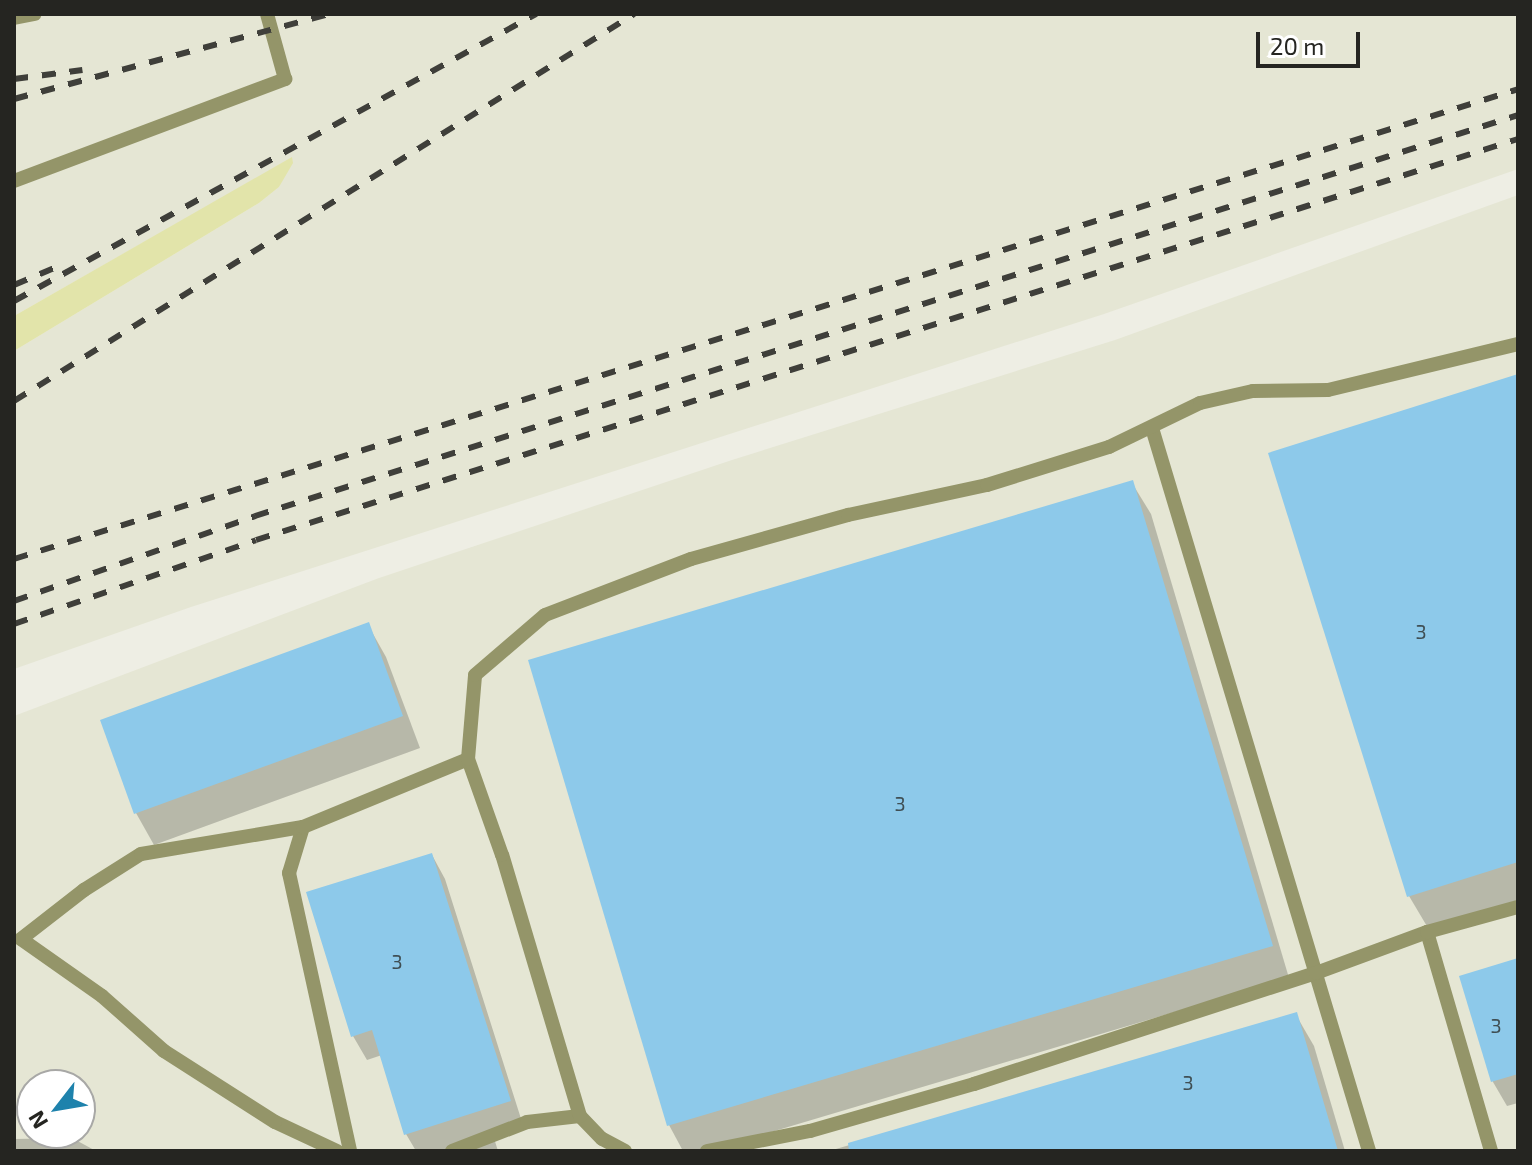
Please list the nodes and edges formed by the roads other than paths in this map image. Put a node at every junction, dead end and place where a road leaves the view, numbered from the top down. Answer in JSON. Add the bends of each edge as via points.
{"nodes":[{"id":1,"x":35,"y":14,"type":"edge"},
{"id":2,"x":267,"y":14,"type":"edge"},
{"id":3,"x":14,"y":18,"type":"edge"},
{"id":4,"x":14,"y":181,"type":"edge"},
{"id":5,"x":1518,"y":344,"type":"edge"},
{"id":6,"x":1152,"y":428,"type":"junction"},
{"id":7,"x":468,"y":759,"type":"junction"},
{"id":8,"x":303,"y":827,"type":"junction"},
{"id":9,"x":1518,"y":907,"type":"edge"},
{"id":10,"x":1427,"y":932,"type":"junction"},
{"id":11,"x":1316,"y":973,"type":"junction"},
{"id":12,"x":580,"y":1116,"type":"junction"},
{"id":13,"x":598,"y":1145,"type":"edge"},
{"id":14,"x":337,"y":1151,"type":"edge"},
{"id":15,"x":350,"y":1151,"type":"edge"},
{"id":16,"x":452,"y":1151,"type":"edge"},
{"id":17,"x":625,"y":1151,"type":"edge"},
{"id":18,"x":707,"y":1151,"type":"edge"},
{"id":19,"x":1369,"y":1151,"type":"edge"},
{"id":20,"x":1491,"y":1151,"type":"edge"}],
"edges":[{"from":1,"to":3,"type":"lane"},
{"from":2,"to":4,"type":"lane","via":[[285,79]]},
{"from":5,"to":6,"type":"lane","via":[[1328,390],[1240,394],[1200,403]]},
{"from":6,"to":7,"type":"lane","via":[[987,485],[848,515],[691,559],[545,615],[475,675]]},
{"from":6,"to":11,"type":"lane"},
{"from":7,"to":8,"type":"lane"},
{"from":7,"to":12,"type":"lane"},
{"from":8,"to":14,"type":"lane","via":[[141,854],[21,939],[102,996],[164,1051],[275,1122]]},
{"from":8,"to":15,"type":"lane","via":[[289,873]]},
{"from":9,"to":10,"type":"lane"},
{"from":10,"to":11,"type":"lane"},
{"from":10,"to":20,"type":"lane"},
{"from":11,"to":18,"type":"lane","via":[[974,1084],[810,1131]]},
{"from":11,"to":19,"type":"lane"},
{"from":12,"to":13,"type":"lane"},
{"from":12,"to":16,"type":"lane","via":[[527,1122]]},
{"from":13,"to":17,"type":"lane"}]}
